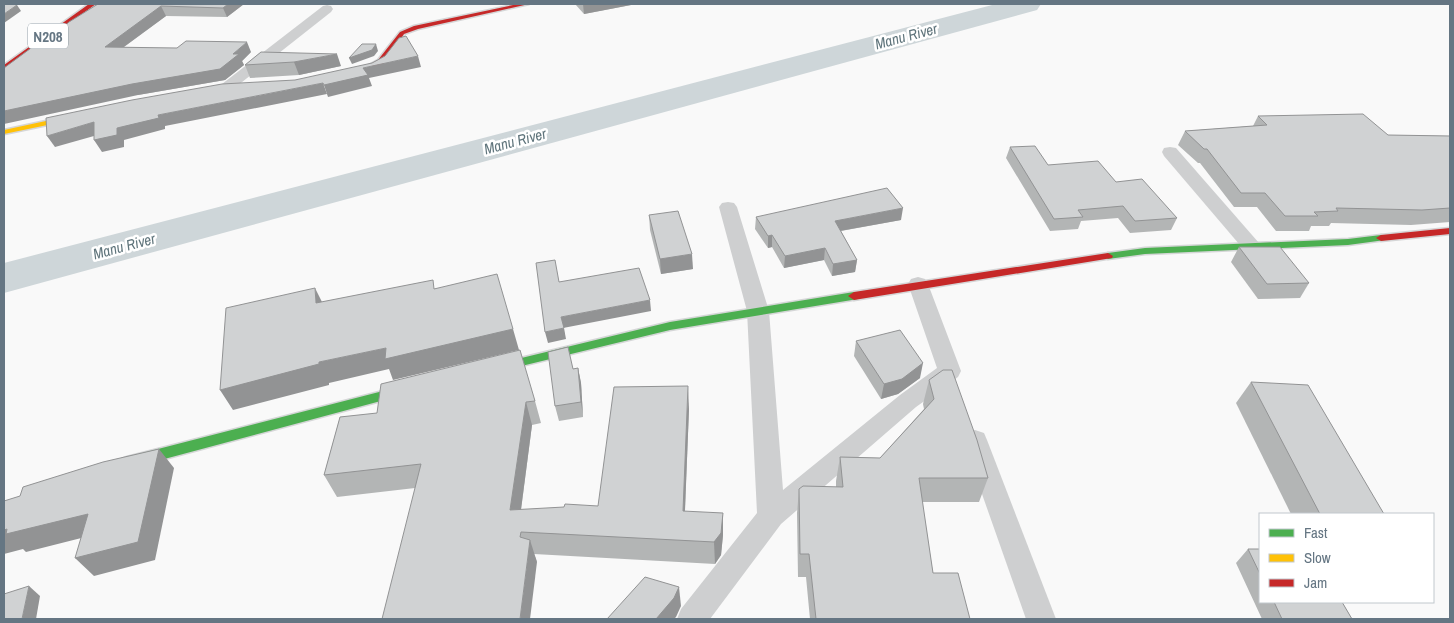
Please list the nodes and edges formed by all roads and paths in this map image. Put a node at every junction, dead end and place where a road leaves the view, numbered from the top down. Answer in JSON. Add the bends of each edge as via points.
{"nodes":[{"id":1,"x":93,"y":4,"type":"edge"},
{"id":2,"x":526,"y":4,"type":"edge"},
{"id":3,"x":327,"y":9,"type":"dead end"},
{"id":4,"x":5,"y":67,"type":"edge"},
{"id":5,"x":359,"y":70,"type":"edge"},
{"id":6,"x":245,"y":86,"type":"edge"},
{"id":7,"x":222,"y":88,"type":"joint"},
{"id":8,"x":90,"y":113,"type":"edge"},
{"id":9,"x":4,"y":132,"type":"edge"},
{"id":10,"x":1170,"y":152,"type":"dead end"},
{"id":11,"x":728,"y":207,"type":"dead end"},
{"id":12,"x":1450,"y":231,"type":"edge"},
{"id":13,"x":1252,"y":247,"type":"junction"},
{"id":14,"x":918,"y":284,"type":"junction"},
{"id":15,"x":758,"y":311,"type":"junction"},
{"id":16,"x":950,"y":371,"type":"junction"},
{"id":17,"x":477,"y":372,"type":"edge"},
{"id":18,"x":428,"y":384,"type":"edge"},
{"id":19,"x":118,"y":466,"type":"edge"},
{"id":20,"x":771,"y":516,"type":"junction"},
{"id":21,"x":692,"y":619,"type":"edge"},
{"id":22,"x":1041,"y":619,"type":"edge"}],
"edges":[{"from":1,"to":4,"type":"main road","number":"N208"},
{"from":2,"to":5,"type":"main road","via":[[416,27],[402,33],[381,62]]},
{"from":3,"to":7,"type":"street"},
{"from":6,"to":7,"type":"main road"},
{"from":8,"to":9,"type":"main road"},
{"from":10,"to":13,"type":"street"},
{"from":11,"to":15,"type":"street"},
{"from":12,"to":13,"type":"main road","via":[[1348,242]]},
{"from":13,"to":14,"type":"main road","via":[[1145,251]]},
{"from":14,"to":15,"type":"main road"},
{"from":14,"to":16,"type":"street"},
{"from":15,"to":17,"type":"main road","via":[[670,326]]},
{"from":15,"to":20,"type":"street"},
{"from":16,"to":20,"type":"street","via":[[908,400]]},
{"from":16,"to":22,"type":"street"},
{"from":18,"to":19,"type":"main road"},
{"from":20,"to":21,"type":"street"}]}
